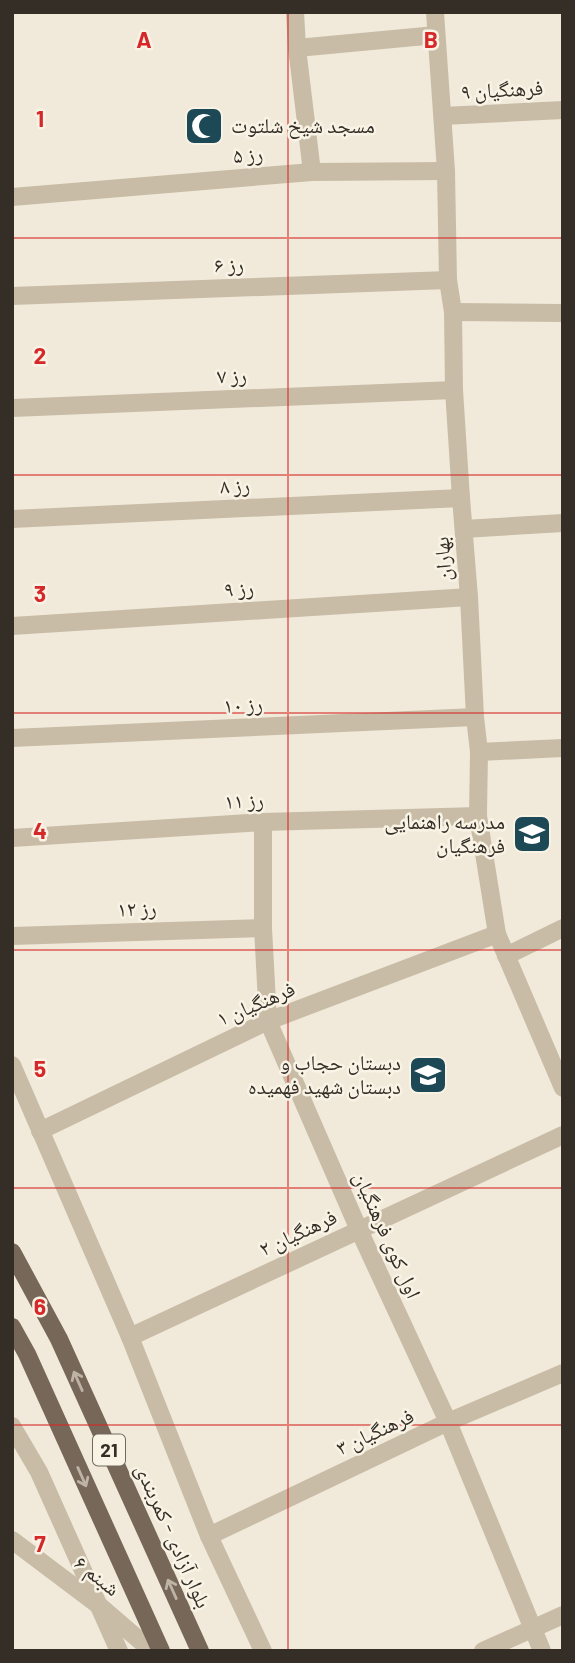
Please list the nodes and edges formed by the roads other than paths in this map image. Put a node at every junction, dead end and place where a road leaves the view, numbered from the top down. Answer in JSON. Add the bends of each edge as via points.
{"nodes":[{"id":1,"x":295,"y":12,"type":"edge"},
{"id":2,"x":435,"y":12,"type":"edge"},
{"id":3,"x":436,"y":35,"type":"junction"},
{"id":4,"x":297,"y":48,"type":"junction"},
{"id":5,"x":563,"y":110,"type":"edge"},
{"id":6,"x":443,"y":116,"type":"junction"},
{"id":7,"x":312,"y":172,"type":"junction"},
{"id":8,"x":446,"y":172,"type":"junction"},
{"id":9,"x":12,"y":197,"type":"edge"},
{"id":10,"x":448,"y":280,"type":"junction"},
{"id":11,"x":12,"y":296,"type":"edge"},
{"id":12,"x":453,"y":312,"type":"junction"},
{"id":13,"x":563,"y":313,"type":"edge"},
{"id":14,"x":454,"y":390,"type":"junction"},
{"id":15,"x":12,"y":408,"type":"edge"},
{"id":16,"x":461,"y":498,"type":"junction"},
{"id":17,"x":12,"y":519,"type":"edge"},
{"id":18,"x":563,"y":523,"type":"edge"},
{"id":19,"x":464,"y":529,"type":"junction"},
{"id":20,"x":469,"y":597,"type":"junction"},
{"id":21,"x":12,"y":626,"type":"edge"},
{"id":22,"x":475,"y":717,"type":"junction"},
{"id":23,"x":12,"y":738,"type":"edge"},
{"id":24,"x":563,"y":748,"type":"edge"},
{"id":25,"x":479,"y":752,"type":"junction"},
{"id":26,"x":478,"y":816,"type":"junction"},
{"id":27,"x":263,"y":822,"type":"junction"},
{"id":28,"x":12,"y":838,"type":"edge"},
{"id":29,"x":263,"y":928,"type":"junction"},
{"id":30,"x":563,"y":928,"type":"edge"},
{"id":31,"x":497,"y":934,"type":"junction"},
{"id":32,"x":12,"y":936,"type":"edge"},
{"id":33,"x":506,"y":956,"type":"junction"},
{"id":34,"x":268,"y":1021,"type":"junction"},
{"id":35,"x":12,"y":1065,"type":"edge"},
{"id":36,"x":563,"y":1088,"type":"edge"},
{"id":37,"x":40,"y":1131,"type":"junction"},
{"id":38,"x":563,"y":1135,"type":"edge"},
{"id":39,"x":359,"y":1230,"type":"junction"},
{"id":40,"x":12,"y":1252,"type":"edge"},
{"id":41,"x":12,"y":1327,"type":"edge"},
{"id":42,"x":130,"y":1337,"type":"junction"},
{"id":43,"x":563,"y":1373,"type":"edge"},
{"id":44,"x":448,"y":1422,"type":"junction"},
{"id":45,"x":12,"y":1426,"type":"edge"},
{"id":46,"x":209,"y":1536,"type":"junction"},
{"id":47,"x":12,"y":1540,"type":"edge"},
{"id":48,"x":100,"y":1607,"type":"junction"},
{"id":49,"x":563,"y":1615,"type":"edge"},
{"id":50,"x":532,"y":1629,"type":"junction"},
{"id":51,"x":119,"y":1651,"type":"edge"},
{"id":52,"x":152,"y":1651,"type":"edge"},
{"id":53,"x":161,"y":1651,"type":"edge"},
{"id":54,"x":200,"y":1651,"type":"edge"},
{"id":55,"x":263,"y":1651,"type":"edge"},
{"id":56,"x":483,"y":1651,"type":"edge"},
{"id":57,"x":542,"y":1651,"type":"edge"}],
"edges":[{"from":1,"to":4,"type":"street"},
{"from":2,"to":3,"type":"street","name":"بهاران"},
{"from":3,"to":4,"type":"street"},
{"from":3,"to":6,"type":"street","name":"بهاران"},
{"from":4,"to":7,"type":"street"},
{"from":5,"to":6,"type":"street","name":"فرهنگیان ۹"},
{"from":6,"to":8,"type":"street","name":"بهاران"},
{"from":7,"to":8,"type":"street","name":"رز ۵"},
{"from":7,"to":9,"type":"street","name":"رز ۵"},
{"from":8,"to":10,"type":"street","name":"بهاران"},
{"from":10,"to":11,"type":"street","name":"رز ۶"},
{"from":10,"to":12,"type":"street","name":"بهاران"},
{"from":12,"to":13,"type":"street"},
{"from":12,"to":14,"type":"street","name":"بهاران"},
{"from":14,"to":15,"type":"street","name":"رز ۷"},
{"from":14,"to":16,"type":"street","name":"بهاران"},
{"from":16,"to":17,"type":"street","name":"رز ۸"},
{"from":16,"to":19,"type":"street","name":"بهاران"},
{"from":18,"to":19,"type":"street"},
{"from":19,"to":20,"type":"street","name":"بهاران"},
{"from":20,"to":21,"type":"street","name":"رز ۹"},
{"from":20,"to":22,"type":"street","name":"بهاران"},
{"from":22,"to":23,"type":"street","name":"رز ۱۰"},
{"from":22,"to":25,"type":"street","name":"بهاران"},
{"from":24,"to":25,"type":"street"},
{"from":25,"to":26,"type":"street","name":"بهاران"},
{"from":26,"to":27,"type":"street","name":"رز ۱۱"},
{"from":26,"to":31,"type":"street","name":"بهاران"},
{"from":27,"to":28,"type":"street","name":"رز ۱۱"},
{"from":27,"to":29,"type":"street","name":"اول کوی فرهنگیان"},
{"from":29,"to":32,"type":"street","name":"رز ۱۲"},
{"from":29,"to":34,"type":"street","name":"اول کوی فرهنگیان"},
{"from":30,"to":33,"type":"street"},
{"from":31,"to":33,"type":"street","name":"بهاران"},
{"from":31,"to":34,"type":"street","name":"فرهنگیان ۱"},
{"from":33,"to":36,"type":"street","name":"بهاران"},
{"from":34,"to":37,"type":"street","name":"فرهنگیان ۱"},
{"from":34,"to":39,"type":"street","name":"اول کوی فرهنگیان"},
{"from":35,"to":37,"type":"street"},
{"from":37,"to":42,"type":"street"},
{"from":38,"to":39,"type":"street","name":"فرهنگیان ۲"},
{"from":39,"to":42,"type":"street","name":"فرهنگیان ۲"},
{"from":39,"to":44,"type":"street","name":"اول کوی فرهنگیان"},
{"from":54,"to":40,"type":"main road","name":"بلوار آزادی - کمربندی","number":"21","one_way":true,"via":[[59,1339]]},
{"from":41,"to":53,"type":"main road","number":"21","one_way":true},
{"from":42,"to":46,"type":"street"},
{"from":43,"to":44,"type":"street","name":"فرهنگیان ۳"},
{"from":44,"to":46,"type":"street","name":"فرهنگیان ۳"},
{"from":44,"to":50,"type":"street","name":"اول کوی فرهنگیان"},
{"from":45,"to":48,"type":"street"},
{"from":46,"to":55,"type":"street"},
{"from":47,"to":48,"type":"street","name":"شبنم ۶"},
{"from":48,"to":51,"type":"street"},
{"from":48,"to":52,"type":"street","name":"شبنم ۶"},
{"from":49,"to":50,"type":"street"},
{"from":50,"to":56,"type":"street"},
{"from":50,"to":57,"type":"street","name":"اول کوی فرهنگیان"}]}
